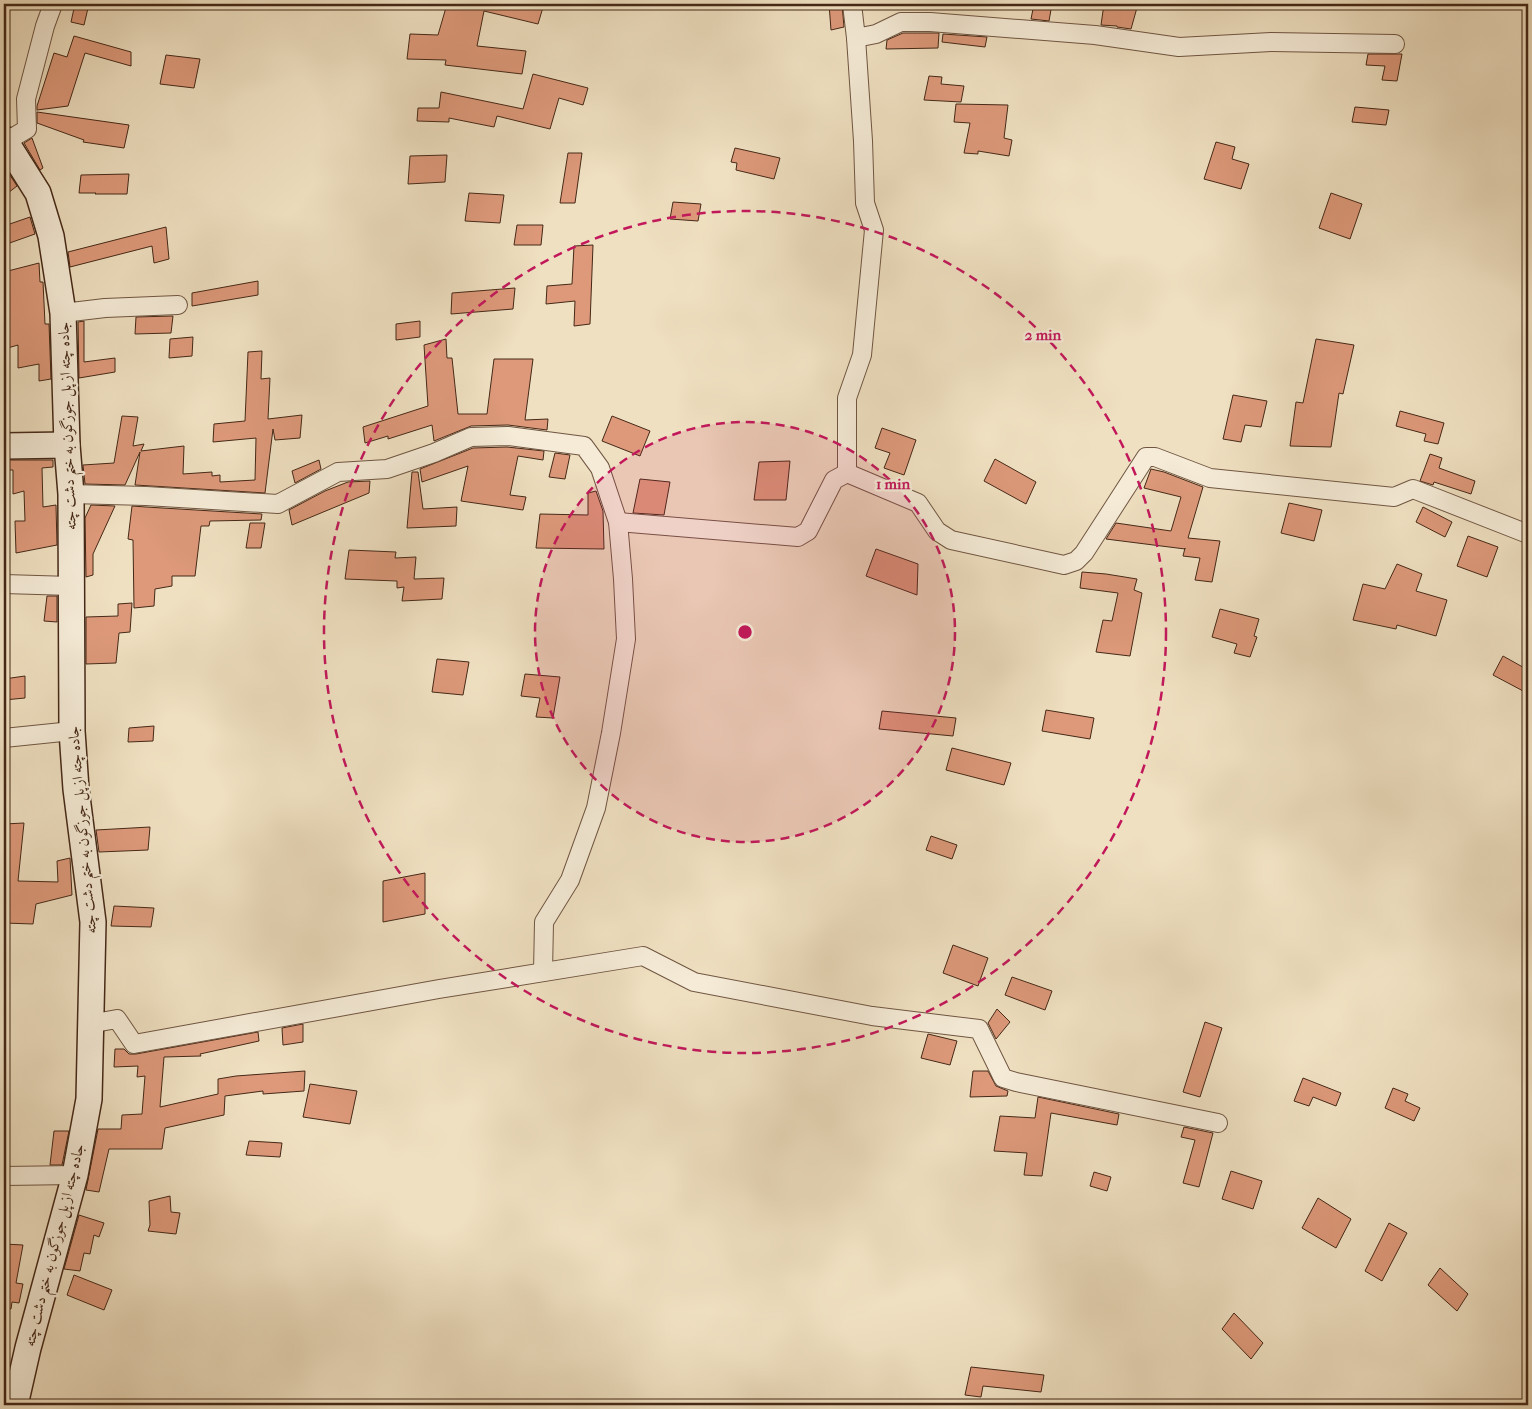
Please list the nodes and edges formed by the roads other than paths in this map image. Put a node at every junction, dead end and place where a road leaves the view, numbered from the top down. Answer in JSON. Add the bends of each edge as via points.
{"nodes":[{"id":1,"x":53,"y":4,"type":"edge"},
{"id":2,"x":852,"y":4,"type":"edge"},
{"id":3,"x":856,"y":38,"type":"junction"},
{"id":4,"x":1395,"y":44,"type":"dead end"},
{"id":5,"x":5,"y":140,"type":"edge"},
{"id":6,"x":178,"y":305,"type":"dead end"},
{"id":7,"x":62,"y":313,"type":"junction"},
{"id":8,"x":67,"y":445,"type":"junction"},
{"id":9,"x":4,"y":446,"type":"edge"},
{"id":10,"x":847,"y":474,"type":"junction"},
{"id":11,"x":71,"y":494,"type":"junction"},
{"id":12,"x":618,"y":522,"type":"junction"},
{"id":13,"x":1528,"y":534,"type":"edge"},
{"id":14,"x":4,"y":584,"type":"edge"},
{"id":15,"x":71,"y":586,"type":"junction"},
{"id":16,"x":72,"y":731,"type":"junction"},
{"id":17,"x":4,"y":738,"type":"edge"},
{"id":18,"x":543,"y":972,"type":"junction"},
{"id":19,"x":90,"y":1024,"type":"junction"},
{"id":20,"x":1218,"y":1123,"type":"dead end"},
{"id":21,"x":4,"y":1176,"type":"edge"},
{"id":22,"x":74,"y":1176,"type":"junction"},
{"id":23,"x":15,"y":1405,"type":"edge"}],
"edges":[{"from":1,"to":5,"type":"street","via":[[26,99],[26,129]]},
{"from":2,"to":3,"type":"street"},
{"from":3,"to":4,"type":"street","via":[[876,34],[901,22],[930,22],[1095,35],[1179,47],[1271,42]]},
{"from":3,"to":10,"type":"street","via":[[865,202],[874,230],[862,355],[847,398]]},
{"from":5,"to":7,"type":"street","name":"جاده چته از پل جوزگون به ختم دشت چته","via":[[38,193],[50,236]]},
{"from":6,"to":7,"type":"street"},
{"from":7,"to":8,"type":"street","name":"جاده چته از پل جوزگون به ختم دشت چته"},
{"from":8,"to":9,"type":"street"},
{"from":8,"to":11,"type":"street","name":"جاده چته از پل جوزگون به ختم دشت چته"},
{"from":10,"to":12,"type":"street","via":[[834,480],[808,531],[798,537]]},
{"from":10,"to":13,"type":"street","via":[[918,503],[937,531],[951,540],[1064,565],[1076,561],[1084,553],[1146,457],[1155,457],[1210,478],[1394,497],[1413,489]]},
{"from":11,"to":12,"type":"street","via":[[278,504],[338,472],[387,468],[471,437],[508,436],[584,446],[600,468]]},
{"from":11,"to":15,"type":"street","name":"جاده چته از پل جوزگون به ختم دشت چته"},
{"from":12,"to":18,"type":"street","via":[[626,639],[612,733],[596,808],[570,880],[544,922]]},
{"from":14,"to":15,"type":"street"},
{"from":15,"to":16,"type":"street","name":"جاده چته از پل جوزگون به ختم دشت چته"},
{"from":16,"to":17,"type":"street"},
{"from":16,"to":19,"type":"street","name":"جاده چته از پل جوزگون به ختم دشت چته","via":[[93,922]]},
{"from":18,"to":19,"type":"street","via":[[134,1044],[117,1019]]},
{"from":18,"to":20,"type":"street","via":[[643,956],[694,982],[872,1016],[979,1029],[1003,1078]]},
{"from":19,"to":22,"type":"street","name":"جاده چته از پل جوزگون به ختم دشت چته","via":[[89,1099]]},
{"from":21,"to":22,"type":"street"},
{"from":22,"to":23,"type":"street","name":"جاده چته از پل جوزگون به ختم دشت چته"}]}
